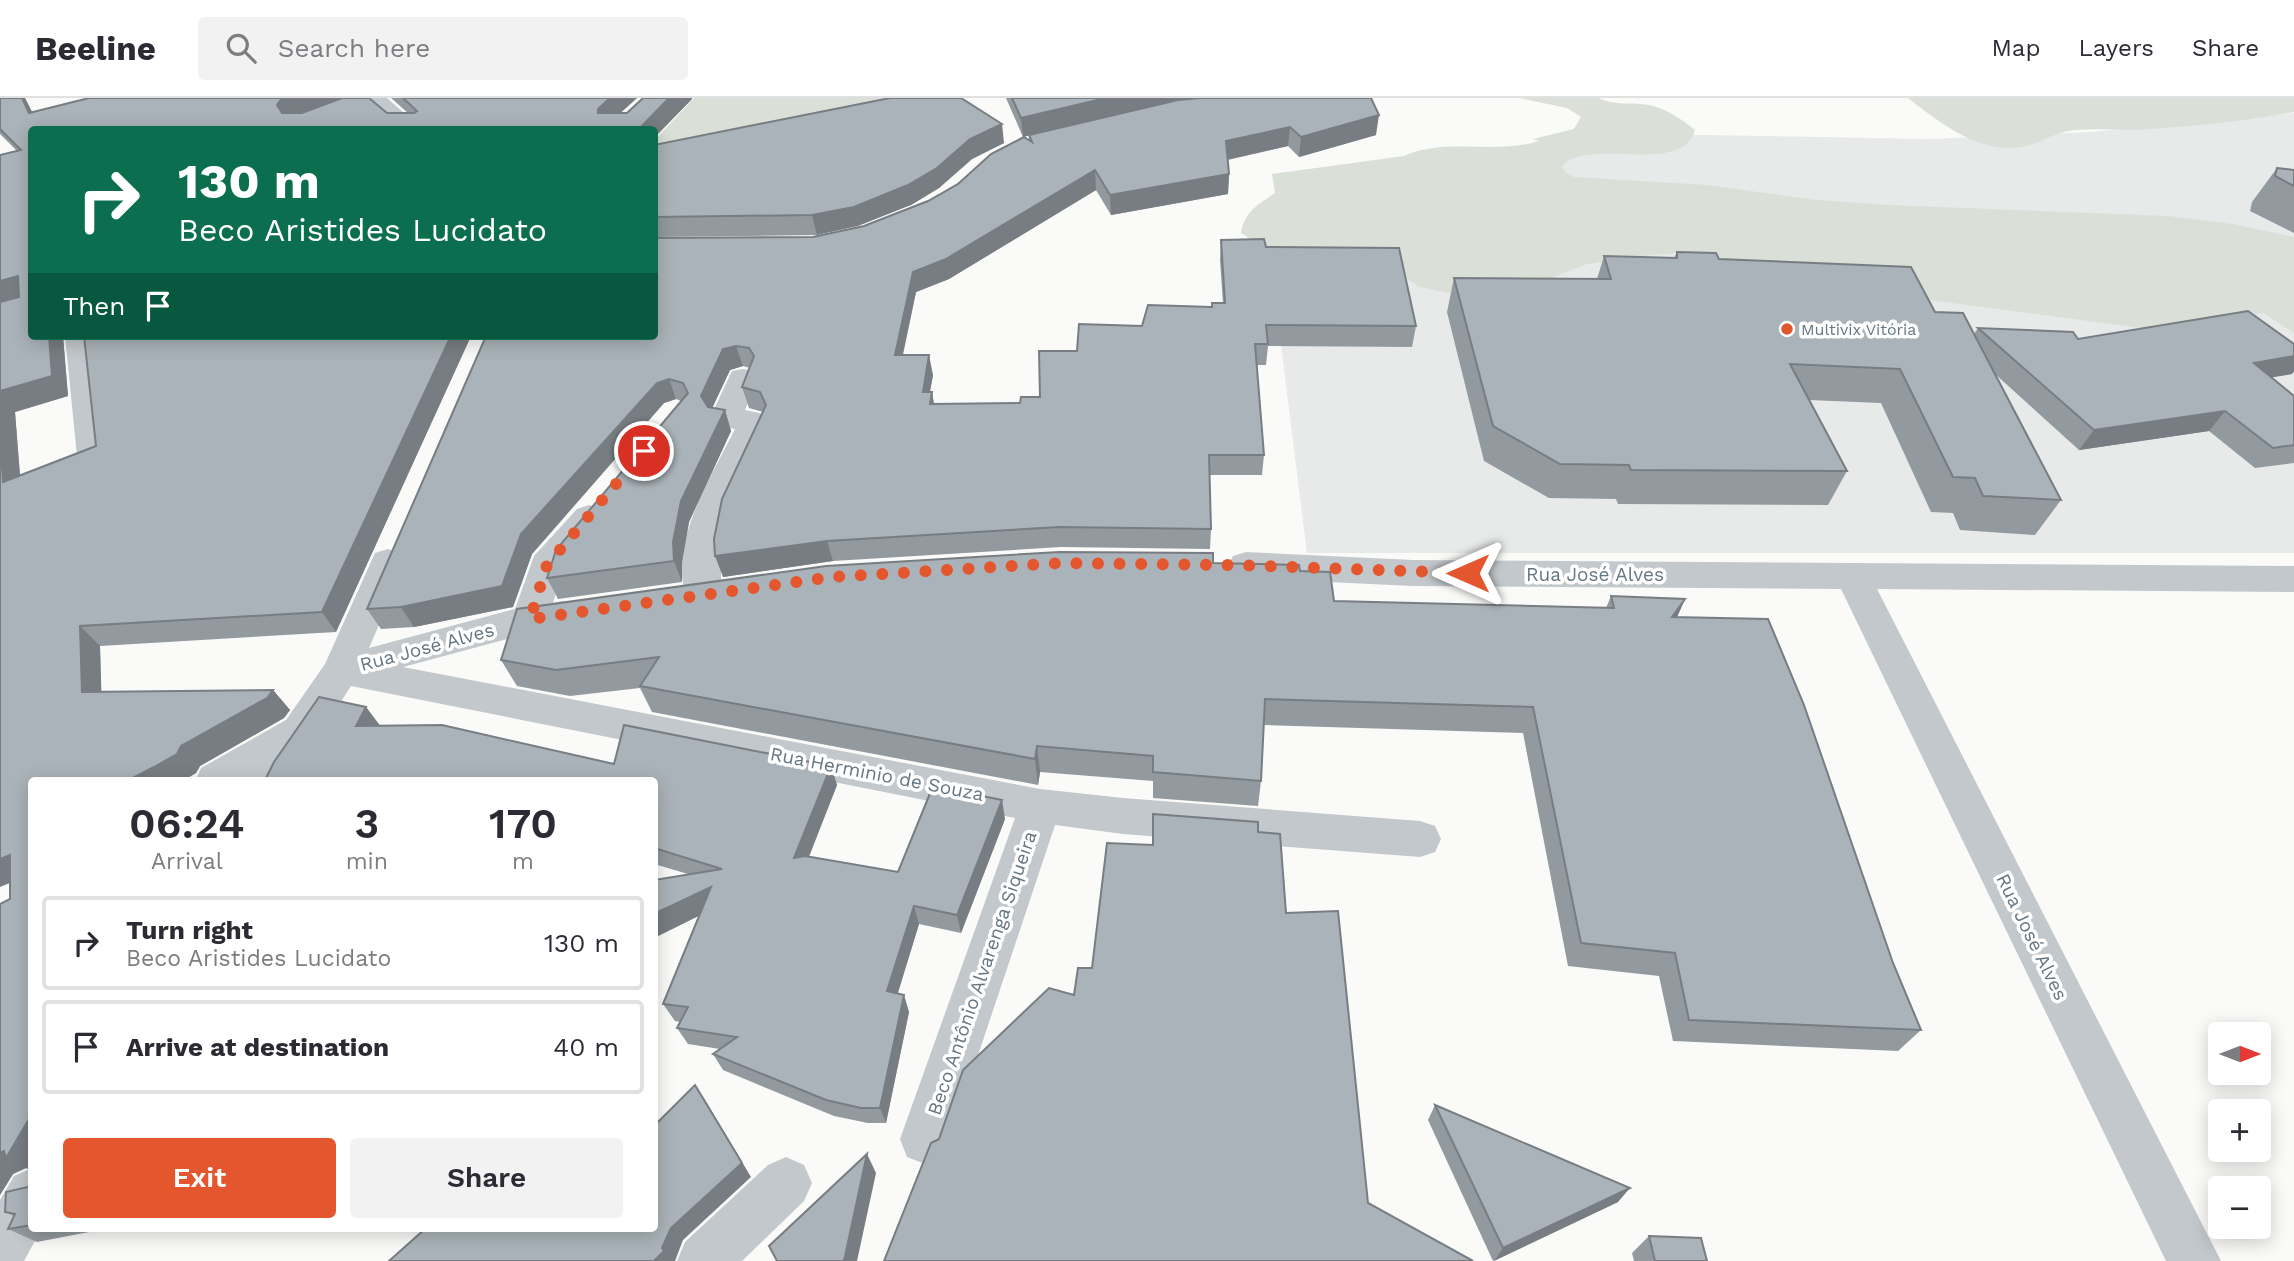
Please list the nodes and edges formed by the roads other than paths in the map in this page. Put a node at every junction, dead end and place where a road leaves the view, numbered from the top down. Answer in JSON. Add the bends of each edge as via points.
{"nodes":[{"id":1,"x":373,"y":98,"type":"edge"},
{"id":2,"x":349,"y":107,"type":"edge"},
{"id":3,"x":406,"y":126,"type":"edge"},
{"id":4,"x":80,"y":340,"type":"edge"},
{"id":5,"x":743,"y":378,"type":"edge"},
{"id":6,"x":93,"y":456,"type":"edge"},
{"id":7,"x":607,"y":496,"type":"edge"},
{"id":8,"x":400,"y":534,"type":"edge"},
{"id":9,"x":1208,"y":565,"type":"edge"},
{"id":10,"x":1852,"y":575,"type":"junction"},
{"id":11,"x":2294,"y":579,"type":"edge"},
{"id":12,"x":742,"y":590,"type":"edge"},
{"id":13,"x":597,"y":610,"type":"edge"},
{"id":14,"x":530,"y":619,"type":"junction"},
{"id":15,"x":341,"y":670,"type":"junction"},
{"id":16,"x":300,"y":729,"type":"junction"},
{"id":17,"x":221,"y":777,"type":"edge"},
{"id":18,"x":270,"y":777,"type":"edge"},
{"id":19,"x":1040,"y":806,"type":"junction"},
{"id":20,"x":1420,"y":839,"type":"dead end"},
{"id":21,"x":925,"y":1139,"type":"dead end"},
{"id":22,"x":786,"y":1184,"type":"dead end"},
{"id":23,"x":28,"y":1201,"type":"edge"},
{"id":24,"x":0,"y":1252,"type":"edge"},
{"id":25,"x":704,"y":1261,"type":"edge"},
{"id":26,"x":2194,"y":1261,"type":"edge"}],
"edges":[{"from":1,"to":2,"type":"street"},
{"from":1,"to":3,"type":"street"},
{"from":4,"to":6,"type":"street"},
{"from":5,"to":12,"type":"street","via":[[726,418],[754,424],[705,528],[690,598]]},
{"from":7,"to":14,"type":"street","via":[[547,565]]},
{"from":8,"to":15,"type":"street"},
{"from":9,"to":10,"type":"street","name":"Rua José Alves","via":[[1413,573]]},
{"from":10,"to":11,"type":"street","name":"Rua José Alves"},
{"from":10,"to":26,"type":"street","name":"Rua José Alves"},
{"from":13,"to":14,"type":"street","name":"Rua José Alves"},
{"from":14,"to":15,"type":"street","name":"Rua José Alves"},
{"from":15,"to":16,"type":"street"},
{"from":15,"to":19,"type":"street","name":"Rua Herminio de Souza"},
{"from":16,"to":17,"type":"street"},
{"from":16,"to":18,"type":"street"},
{"from":19,"to":20,"type":"street","name":"Rua Herminio de Souza"},
{"from":19,"to":21,"type":"street","name":"Beco Antônio Alvarenga Siqueira"},
{"from":22,"to":25,"type":"street"},
{"from":23,"to":24,"type":"street"}]}
